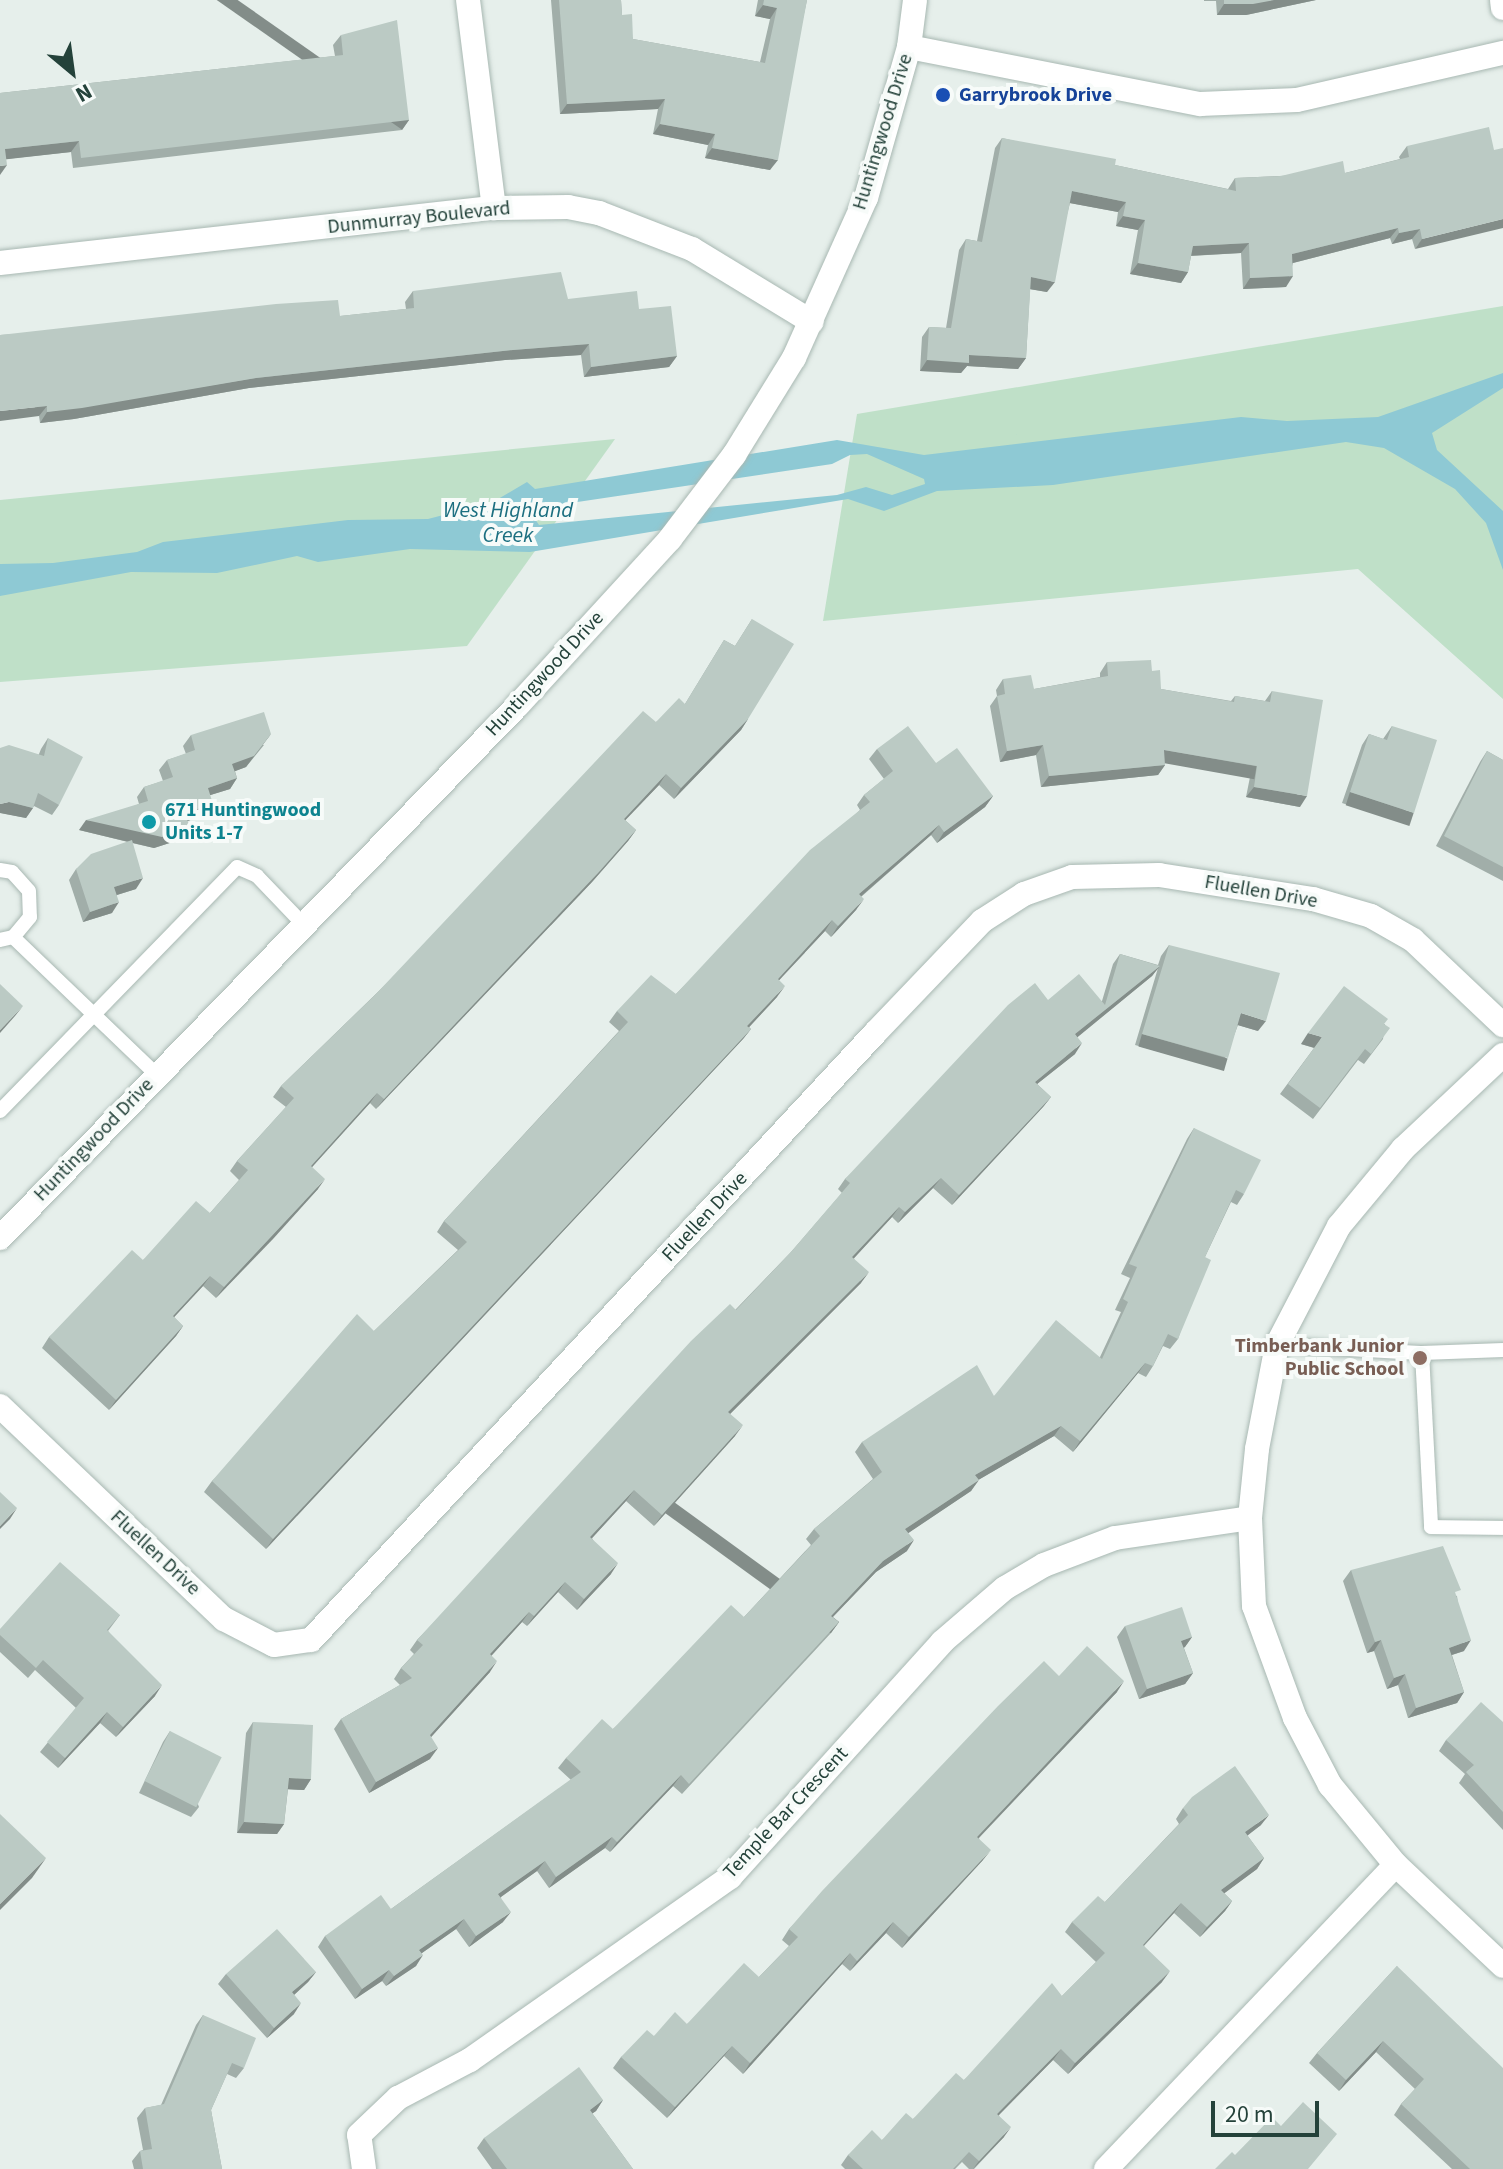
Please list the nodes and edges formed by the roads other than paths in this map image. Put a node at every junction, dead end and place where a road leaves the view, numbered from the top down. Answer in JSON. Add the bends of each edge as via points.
{"nodes":[{"id":1,"x":468,"y":0,"type":"edge"},
{"id":2,"x":915,"y":0,"type":"edge"},
{"id":3,"x":1502,"y":0,"type":"edge"},
{"id":4,"x":1503,"y":8,"type":"edge"},
{"id":5,"x":909,"y":47,"type":"junction"},
{"id":6,"x":1503,"y":53,"type":"edge"},
{"id":7,"x":494,"y":208,"type":"junction"},
{"id":8,"x":0,"y":263,"type":"edge"},
{"id":9,"x":812,"y":322,"type":"junction"},
{"id":10,"x":0,"y":870,"type":"edge"},
{"id":11,"x":304,"y":925,"type":"junction"},
{"id":12,"x":6,"y":939,"type":"edge"},
{"id":13,"x":92,"y":1016,"type":"junction"},
{"id":14,"x":1503,"y":1025,"type":"edge"},
{"id":15,"x":1503,"y":1055,"type":"edge"},
{"id":16,"x":157,"y":1075,"type":"junction"},
{"id":17,"x":0,"y":1111,"type":"edge"},
{"id":18,"x":0,"y":1238,"type":"edge"},
{"id":19,"x":1277,"y":1345,"type":"junction"},
{"id":20,"x":1503,"y":1350,"type":"edge"},
{"id":21,"x":1422,"y":1353,"type":"junction"},
{"id":22,"x":0,"y":1406,"type":"edge"},
{"id":23,"x":1250,"y":1518,"type":"junction"},
{"id":24,"x":1503,"y":1528,"type":"edge"},
{"id":25,"x":1396,"y":1865,"type":"junction"},
{"id":26,"x":1503,"y":1966,"type":"edge"},
{"id":27,"x":364,"y":2169,"type":"edge"},
{"id":28,"x":1106,"y":2169,"type":"edge"}],
"edges":[{"from":1,"to":7,"type":"street"},
{"from":2,"to":5,"type":"street","name":"Huntingwood Drive"},
{"from":3,"to":4,"type":"street"},
{"from":5,"to":6,"type":"street","via":[[1200,104],[1297,100]]},
{"from":5,"to":9,"type":"street","name":"Huntingwood Drive","via":[[866,198]]},
{"from":7,"to":8,"type":"street","name":"Dunmurray Boulevard"},
{"from":7,"to":9,"type":"street","name":"Dunmurray Boulevard","via":[[568,207],[599,213],[692,249]]},
{"from":9,"to":11,"type":"street","name":"Huntingwood Drive","via":[[747,436],[670,539]]},
{"from":10,"to":12,"type":"lane","via":[[12,872],[29,891],[30,917]]},
{"from":11,"to":13,"type":"lane","via":[[257,876],[237,867]]},
{"from":11,"to":16,"type":"street","name":"Huntingwood Drive"},
{"from":12,"to":13,"type":"lane"},
{"from":13,"to":16,"type":"lane"},
{"from":13,"to":17,"type":"lane"},
{"from":14,"to":22,"type":"street","name":"Fluellen Drive","via":[[1413,940],[1371,916],[1313,899],[1159,875],[1072,877],[1024,894],[982,921],[311,1640],[274,1645],[224,1619]]},
{"from":15,"to":19,"type":"street","via":[[1403,1149],[1339,1226]]},
{"from":16,"to":18,"type":"street","name":"Huntingwood Drive"},
{"from":19,"to":21,"type":"lane"},
{"from":19,"to":23,"type":"street"},
{"from":20,"to":21,"type":"lane"},
{"from":21,"to":24,"type":"lane","via":[[1431,1527]]},
{"from":23,"to":25,"type":"street","via":[[1254,1606],[1295,1718],[1330,1785]]},
{"from":23,"to":27,"type":"street","name":"Temple Bar Crescent","via":[[1115,1538],[1044,1565],[1005,1588],[942,1642],[730,1877],[470,2060],[398,2098],[359,2135]]},
{"from":25,"to":26,"type":"street"},
{"from":25,"to":28,"type":"street"}]}
